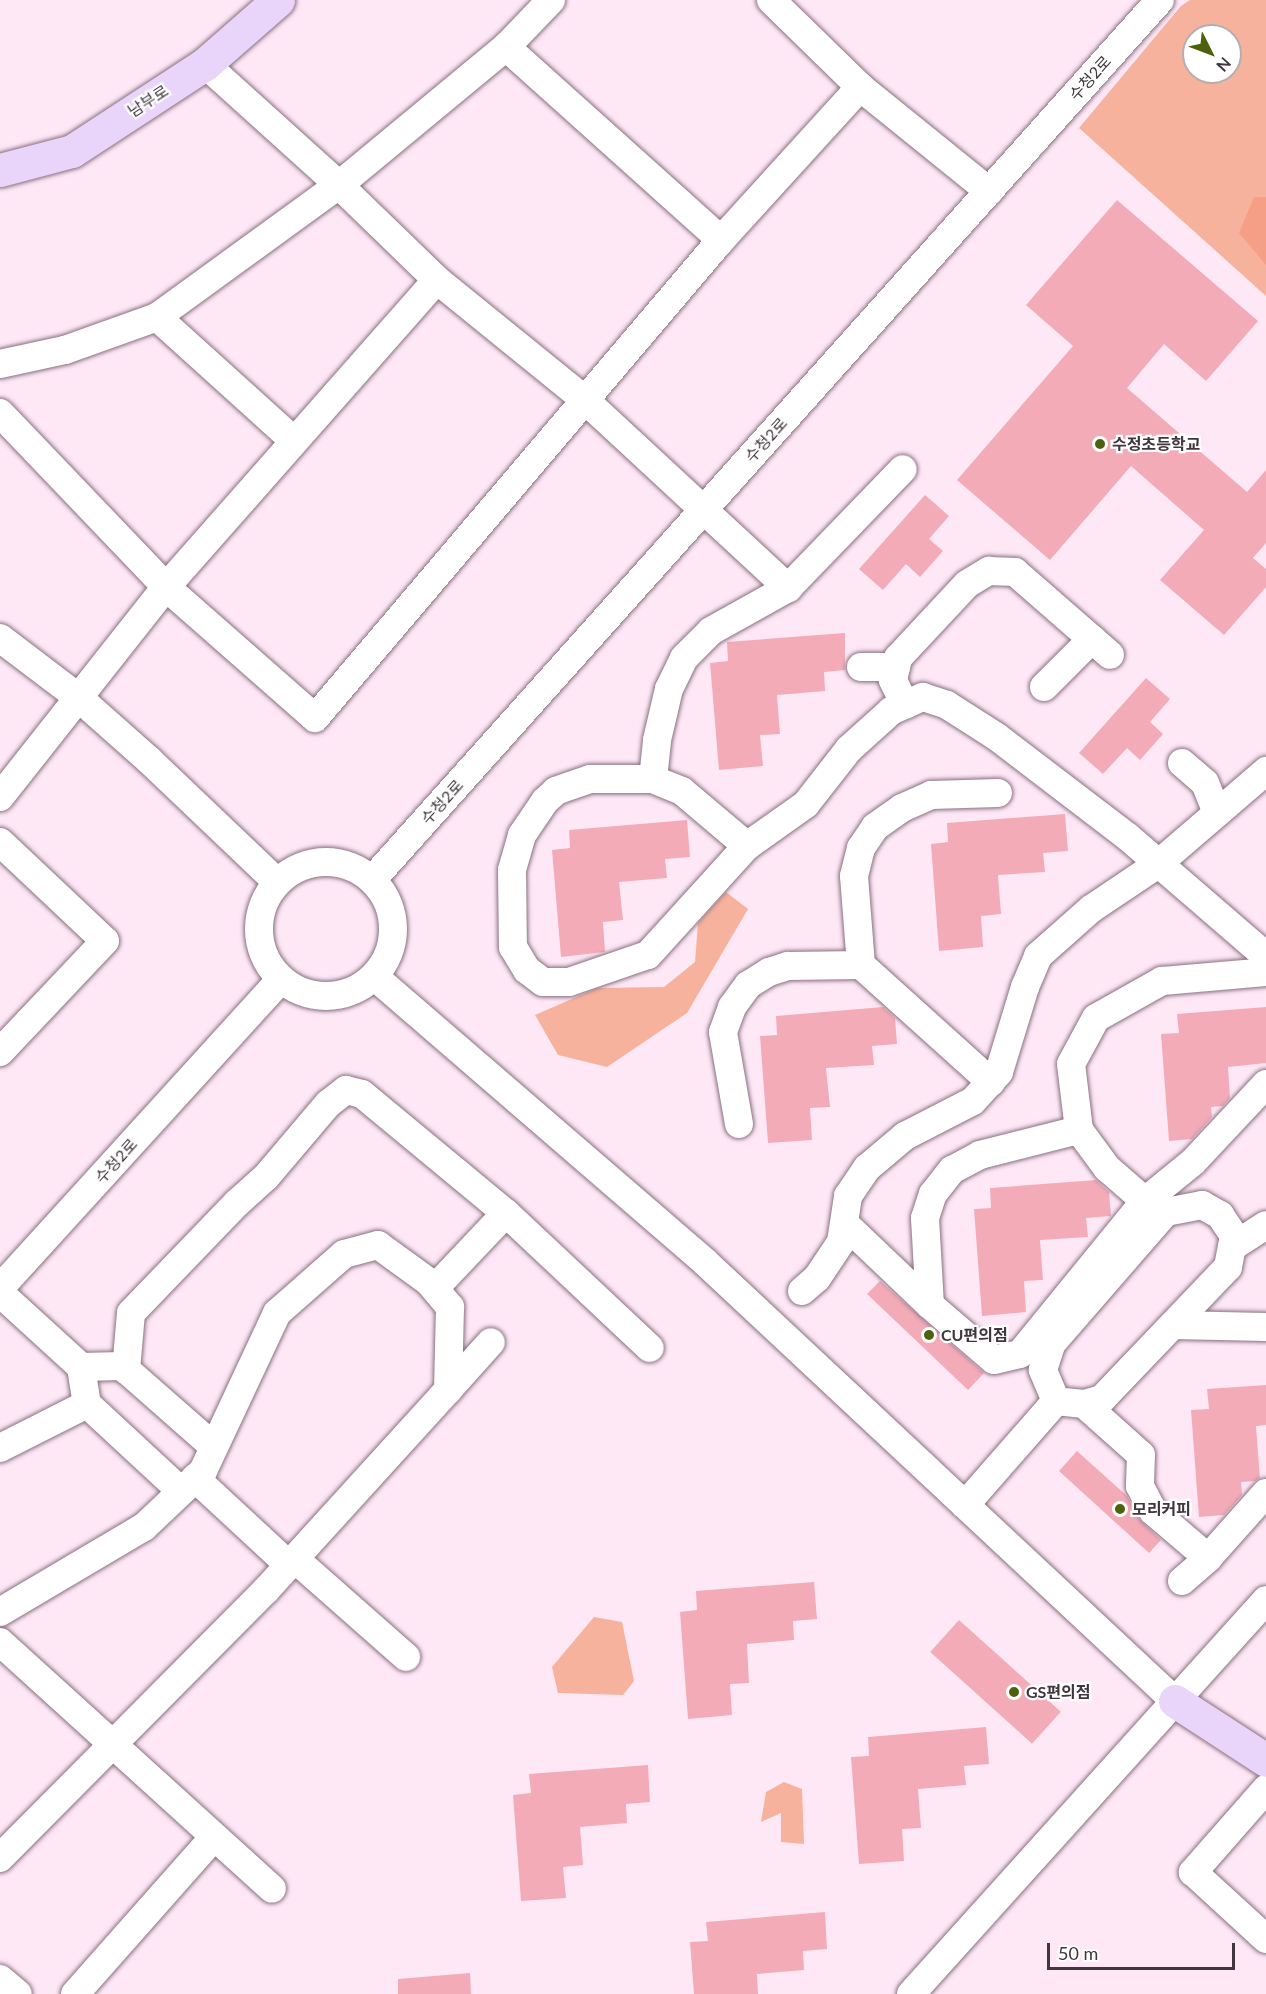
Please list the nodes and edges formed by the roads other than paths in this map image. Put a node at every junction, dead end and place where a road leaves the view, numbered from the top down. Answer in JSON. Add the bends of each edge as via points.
{"nodes":[{"id":1,"x":278,"y":0,"type":"edge"},
{"id":2,"x":551,"y":0,"type":"edge"},
{"id":3,"x":771,"y":0,"type":"edge"},
{"id":4,"x":1160,"y":0,"type":"edge"},
{"id":5,"x":506,"y":47,"type":"junction"},
{"id":6,"x":205,"y":64,"type":"junction"},
{"id":7,"x":860,"y":87,"type":"junction"},
{"id":8,"x":0,"y":170,"type":"edge"},
{"id":9,"x":339,"y":185,"type":"junction"},
{"id":10,"x":989,"y":191,"type":"junction"},
{"id":11,"x":721,"y":240,"type":"junction"},
{"id":12,"x":437,"y":280,"type":"junction"},
{"id":13,"x":157,"y":317,"type":"junction"},
{"id":14,"x":0,"y":364,"type":"edge"},
{"id":15,"x":585,"y":400,"type":"junction"},
{"id":16,"x":0,"y":413,"type":"edge"},
{"id":17,"x":293,"y":440,"type":"junction"},
{"id":18,"x":903,"y":469,"type":"dead end"},
{"id":19,"x":704,"y":509,"type":"junction"},
{"id":20,"x":166,"y":587,"type":"junction"},
{"id":21,"x":788,"y":588,"type":"junction"},
{"id":22,"x":0,"y":638,"type":"edge"},
{"id":23,"x":861,"y":667,"type":"dead end"},
{"id":24,"x":896,"y":668,"type":"junction"},
{"id":25,"x":1044,"y":687,"type":"dead end"},
{"id":26,"x":79,"y":698,"type":"junction"},
{"id":27,"x":905,"y":705,"type":"junction"},
{"id":28,"x":1182,"y":763,"type":"dead end"},
{"id":29,"x":1266,"y":771,"type":"edge"},
{"id":30,"x":653,"y":779,"type":"junction"},
{"id":31,"x":998,"y":793,"type":"dead end"},
{"id":32,"x":0,"y":797,"type":"edge"},
{"id":33,"x":1217,"y":813,"type":"junction"},
{"id":34,"x":0,"y":842,"type":"edge"},
{"id":35,"x":747,"y":846,"type":"junction"},
{"id":36,"x":1158,"y":864,"type":"junction"},
{"id":37,"x":372,"y":879,"type":"junction"},
{"id":38,"x":277,"y":882,"type":"junction"},
{"id":39,"x":1266,"y":956,"type":"edge"},
{"id":40,"x":861,"y":965,"type":"junction"},
{"id":41,"x":1266,"y":972,"type":"edge"},
{"id":42,"x":375,"y":977,"type":"junction"},
{"id":43,"x":280,"y":980,"type":"junction"},
{"id":44,"x":0,"y":1052,"type":"edge"},
{"id":45,"x":991,"y":1082,"type":"junction"},
{"id":46,"x":1266,"y":1084,"type":"edge"},
{"id":47,"x":739,"y":1124,"type":"dead end"},
{"id":48,"x":1079,"y":1130,"type":"junction"},
{"id":49,"x":1145,"y":1201,"type":"junction"},
{"id":50,"x":506,"y":1213,"type":"junction"},
{"id":51,"x":846,"y":1225,"type":"junction"},
{"id":52,"x":1266,"y":1225,"type":"edge"},
{"id":53,"x":1232,"y":1247,"type":"junction"},
{"id":54,"x":0,"y":1288,"type":"edge"},
{"id":55,"x":435,"y":1288,"type":"junction"},
{"id":56,"x":802,"y":1291,"type":"dead end"},
{"id":57,"x":0,"y":1293,"type":"edge"},
{"id":58,"x":930,"y":1305,"type":"junction"},
{"id":59,"x":1173,"y":1325,"type":"junction"},
{"id":60,"x":1266,"y":1327,"type":"edge"},
{"id":61,"x":491,"y":1342,"type":"dead end"},
{"id":62,"x":650,"y":1348,"type":"dead end"},
{"id":63,"x":1037,"y":1351,"type":"junction"},
{"id":64,"x":81,"y":1367,"type":"junction"},
{"id":65,"x":126,"y":1370,"type":"junction"},
{"id":66,"x":448,"y":1390,"type":"junction"},
{"id":67,"x":1070,"y":1403,"type":"junction"},
{"id":68,"x":87,"y":1404,"type":"junction"},
{"id":69,"x":213,"y":1446,"type":"junction"},
{"id":70,"x":0,"y":1448,"type":"edge"},
{"id":71,"x":188,"y":1485,"type":"junction"},
{"id":72,"x":1266,"y":1493,"type":"edge"},
{"id":73,"x":965,"y":1505,"type":"junction"},
{"id":74,"x":1208,"y":1558,"type":"junction"},
{"id":75,"x":292,"y":1562,"type":"junction"},
{"id":76,"x":1182,"y":1581,"type":"dead end"},
{"id":77,"x":1266,"y":1600,"type":"edge"},
{"id":78,"x":0,"y":1612,"type":"edge"},
{"id":79,"x":0,"y":1642,"type":"edge"},
{"id":80,"x":406,"y":1657,"type":"dead end"},
{"id":81,"x":1175,"y":1701,"type":"junction"},
{"id":82,"x":112,"y":1745,"type":"junction"},
{"id":83,"x":1266,"y":1760,"type":"edge"},
{"id":84,"x":1266,"y":1789,"type":"edge"},
{"id":85,"x":214,"y":1837,"type":"junction"},
{"id":86,"x":0,"y":1858,"type":"edge"},
{"id":87,"x":272,"y":1889,"type":"dead end"},
{"id":88,"x":1266,"y":1939,"type":"edge"},
{"id":89,"x":0,"y":1978,"type":"edge"},
{"id":90,"x":18,"y":1994,"type":"edge"},
{"id":91,"x":75,"y":1994,"type":"edge"},
{"id":92,"x":910,"y":1994,"type":"edge"}],
"edges":[{"from":1,"to":6,"type":"main road","name":"남부로"},
{"from":2,"to":5,"type":"street"},
{"from":3,"to":7,"type":"street"},
{"from":4,"to":10,"type":"street","name":"수청2로"},
{"from":5,"to":9,"type":"street"},
{"from":5,"to":11,"type":"street"},
{"from":6,"to":8,"type":"main road","name":"남부로","via":[[72,151]]},
{"from":6,"to":9,"type":"street"},
{"from":7,"to":10,"type":"street"},
{"from":7,"to":11,"type":"street"},
{"from":9,"to":12,"type":"street"},
{"from":9,"to":13,"type":"street"},
{"from":10,"to":19,"type":"street","name":"수청2로"},
{"from":11,"to":15,"type":"street"},
{"from":12,"to":15,"type":"street"},
{"from":12,"to":17,"type":"street"},
{"from":13,"to":14,"type":"street","via":[[65,350]]},
{"from":13,"to":17,"type":"street"},
{"from":15,"to":19,"type":"street"},
{"from":15,"to":20,"type":"street","via":[[315,718]]},
{"from":16,"to":20,"type":"street"},
{"from":17,"to":20,"type":"street"},
{"from":18,"to":21,"type":"street"},
{"from":19,"to":21,"type":"street"},
{"from":19,"to":37,"type":"street","name":"수청2로"},
{"from":20,"to":26,"type":"street"},
{"from":21,"to":30,"type":"street","via":[[711,631],[684,658],[669,689]]},
{"from":22,"to":26,"type":"street"},
{"from":23,"to":24,"type":"street"},
{"from":24,"to":25,"type":"street","via":[[898,658],[967,584],[989,571],[1015,572],[1101,647]]},
{"from":24,"to":27,"type":"street","via":[[893,680]]},
{"from":26,"to":32,"type":"street"},
{"from":26,"to":38,"type":"street"},
{"from":27,"to":35,"type":"street","via":[[891,711],[849,749],[806,804]]},
{"from":27,"to":36,"type":"street","via":[[923,697],[947,705],[1006,744]]},
{"from":28,"to":33,"type":"street","via":[[1204,783]]},
{"from":29,"to":33,"type":"street"},
{"from":30,"to":35,"type":"street","via":[[682,791]]},
{"from":30,"to":35,"type":"street","via":[[590,779],[556,791],[522,835],[513,870],[513,947],[527,970],[543,982],[569,982],[648,955]]},
{"from":31,"to":40,"type":"street","via":[[931,795],[902,808],[875,827],[861,848],[854,876]]},
{"from":33,"to":36,"type":"street"},
{"from":34,"to":44,"type":"street","via":[[105,941]]},
{"from":36,"to":39,"type":"street"},
{"from":36,"to":45,"type":"street","via":[[1091,909],[1038,956],[999,1072]]},
{"from":37,"to":38,"type":"street","via":[[342,863],[324,861],[291,871]]},
{"from":37,"to":42,"type":"street","via":[[386,896],[393,917],[387,959]]},
{"from":38,"to":43,"type":"street","via":[[260,914],[258,932],[265,958]]},
{"from":40,"to":45,"type":"street"},
{"from":40,"to":47,"type":"street","via":[[788,966],[748,985],[732,1007],[723,1032]]},
{"from":41,"to":48,"type":"street","via":[[1162,981],[1096,1018],[1071,1064]]},
{"from":42,"to":43,"type":"street","via":[[358,989],[318,997]]},
{"from":42,"to":73,"type":"street","via":[[705,1262]]},
{"from":43,"to":54,"type":"street","name":"수청2로"},
{"from":45,"to":51,"type":"street","via":[[973,1101],[905,1136],[867,1168],[848,1196]]},
{"from":46,"to":49,"type":"street","via":[[1193,1161]]},
{"from":48,"to":49,"type":"street","via":[[1107,1168]]},
{"from":48,"to":58,"type":"street","via":[[980,1155],[952,1170],[933,1194],[925,1218]]},
{"from":49,"to":63,"type":"street"},
{"from":50,"to":55,"type":"street"},
{"from":50,"to":62,"type":"street"},
{"from":50,"to":65,"type":"street","via":[[362,1094],[346,1090],[328,1104],[266,1177],[131,1313]]},
{"from":51,"to":56,"type":"street","via":[[817,1278]]},
{"from":51,"to":58,"type":"street"},
{"from":52,"to":53,"type":"street"},
{"from":53,"to":59,"type":"street","via":[[1228,1267]]},
{"from":53,"to":63,"type":"street","via":[[1234,1236],[1220,1215],[1202,1204],[1166,1212],[1052,1343]]},
{"from":55,"to":66,"type":"street","via":[[450,1307]]},
{"from":55,"to":69,"type":"street","via":[[378,1245],[344,1254],[277,1313]]},
{"from":57,"to":64,"type":"street"},
{"from":58,"to":63,"type":"street","via":[[994,1360]]},
{"from":59,"to":60,"type":"street"},
{"from":59,"to":67,"type":"street","via":[[1102,1399]]},
{"from":61,"to":66,"type":"street"},
{"from":63,"to":67,"type":"street","via":[[1043,1370]]},
{"from":64,"to":65,"type":"street","via":[[122,1366]]},
{"from":64,"to":68,"type":"street"},
{"from":65,"to":69,"type":"street"},
{"from":66,"to":75,"type":"street"},
{"from":67,"to":73,"type":"street"},
{"from":67,"to":74,"type":"street","via":[[1141,1455],[1140,1486],[1153,1511]]},
{"from":68,"to":70,"type":"street"},
{"from":68,"to":71,"type":"street"},
{"from":69,"to":71,"type":"street","via":[[202,1471]]},
{"from":71,"to":75,"type":"street"},
{"from":71,"to":78,"type":"street","via":[[144,1527]]},
{"from":72,"to":74,"type":"street"},
{"from":73,"to":81,"type":"street"},
{"from":74,"to":76,"type":"street"},
{"from":75,"to":80,"type":"street"},
{"from":75,"to":82,"type":"street"},
{"from":77,"to":81,"type":"street"},
{"from":79,"to":82,"type":"street"},
{"from":81,"to":83,"type":"main road"},
{"from":81,"to":92,"type":"street"},
{"from":82,"to":85,"type":"street"},
{"from":82,"to":86,"type":"street"},
{"from":84,"to":88,"type":"street","via":[[1193,1872]]},
{"from":85,"to":87,"type":"street"},
{"from":85,"to":91,"type":"street"},
{"from":89,"to":90,"type":"street"}]}
